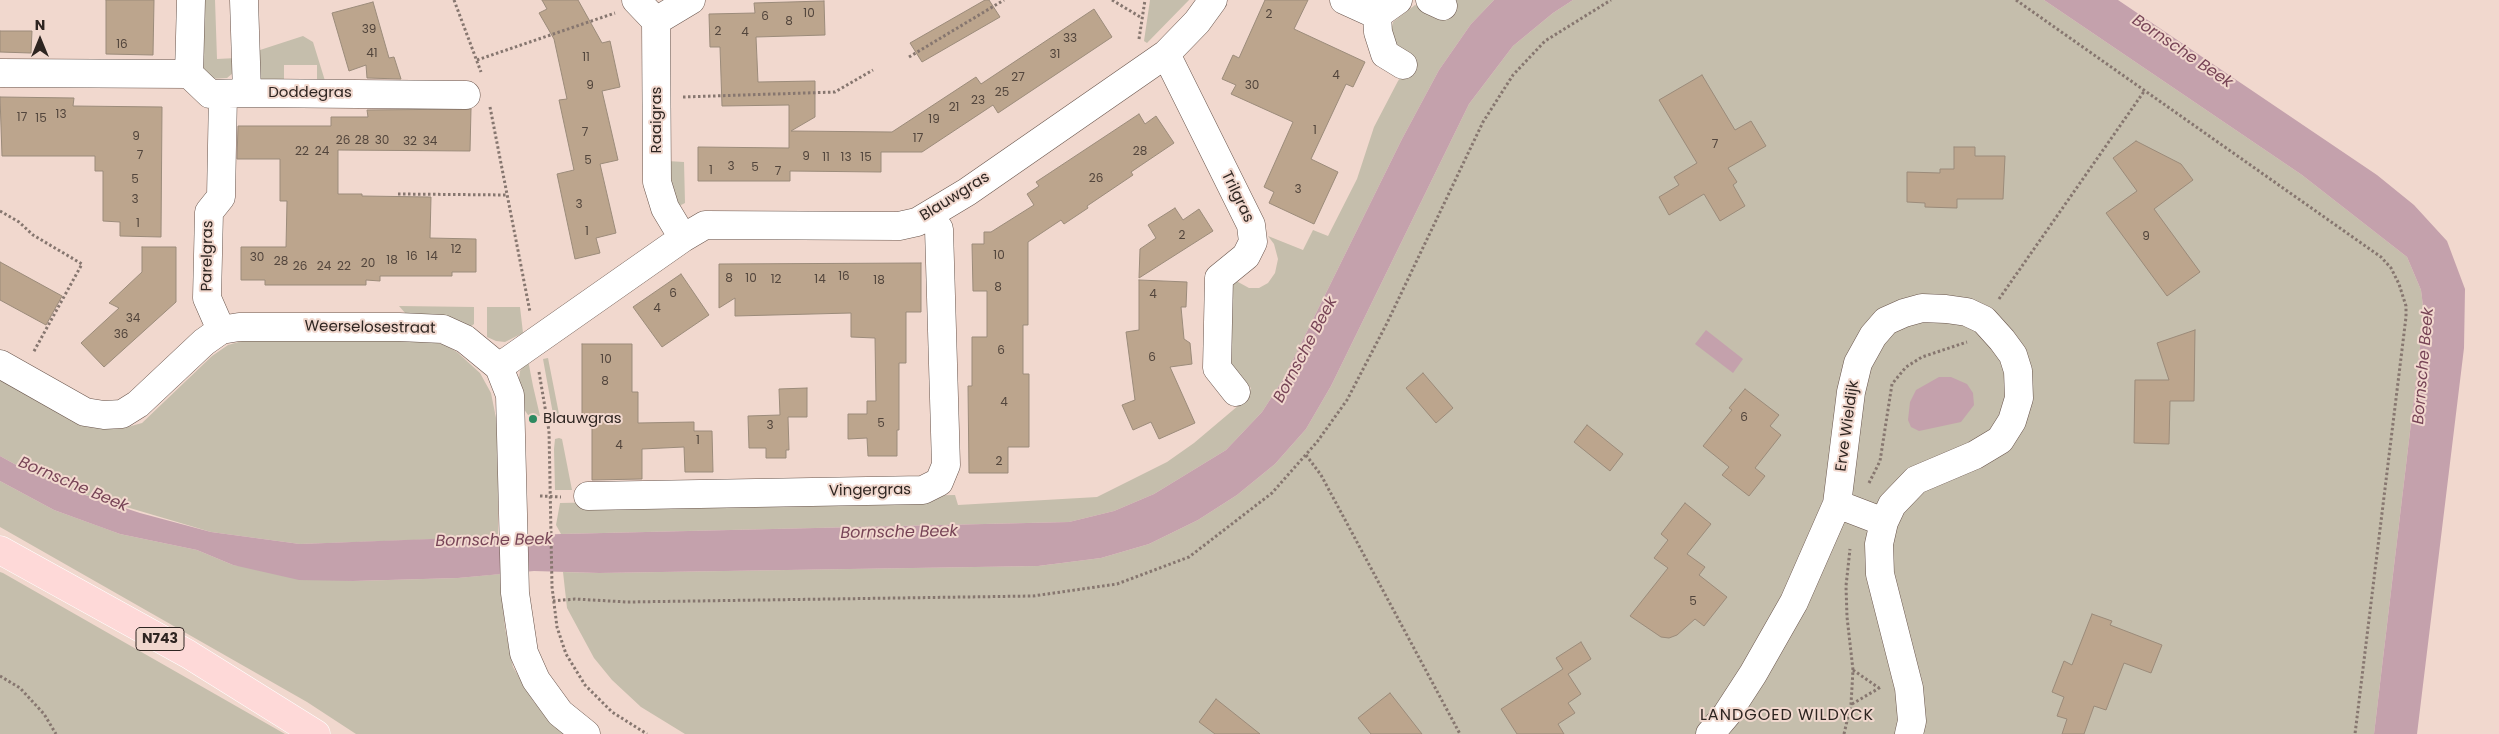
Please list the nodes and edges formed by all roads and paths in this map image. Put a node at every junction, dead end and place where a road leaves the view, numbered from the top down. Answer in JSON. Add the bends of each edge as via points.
{"nodes":[{"id":1,"x":191,"y":0,"type":"edge"},
{"id":2,"x":244,"y":0,"type":"edge"},
{"id":3,"x":454,"y":0,"type":"edge"},
{"id":4,"x":691,"y":0,"type":"edge"},
{"id":5,"x":1004,"y":0,"type":"edge"},
{"id":6,"x":1112,"y":0,"type":"edge"},
{"id":7,"x":1145,"y":0,"type":"edge"},
{"id":8,"x":1213,"y":0,"type":"edge"},
{"id":9,"x":1344,"y":0,"type":"edge"},
{"id":10,"x":1611,"y":0,"type":"edge"},
{"id":11,"x":2016,"y":0,"type":"edge"},
{"id":12,"x":1387,"y":7,"type":"edge"},
{"id":13,"x":643,"y":8,"type":"edge"},
{"id":14,"x":1142,"y":18,"type":"junction"},
{"id":15,"x":909,"y":57,"type":"dead end"},
{"id":16,"x":1159,"y":58,"type":"junction"},
{"id":17,"x":477,"y":60,"type":"junction"},
{"id":18,"x":1403,"y":65,"type":"dead end"},
{"id":19,"x":873,"y":70,"type":"dead end"},
{"id":20,"x":0,"y":73,"type":"edge"},
{"id":21,"x":189,"y":74,"type":"junction"},
{"id":22,"x":2145,"y":90,"type":"junction"},
{"id":23,"x":479,"y":92,"type":"junction"},
{"id":24,"x":235,"y":94,"type":"junction"},
{"id":25,"x":658,"y":97,"type":"junction"},
{"id":26,"x":398,"y":194,"type":"dead end"},
{"id":27,"x":508,"y":195,"type":"junction"},
{"id":28,"x":0,"y":211,"type":"edge"},
{"id":29,"x":929,"y":215,"type":"junction"},
{"id":30,"x":683,"y":238,"type":"junction"},
{"id":31,"x":1984,"y":320,"type":"junction"},
{"id":32,"x":221,"y":330,"type":"junction"},
{"id":33,"x":533,"y":342,"type":"junction"},
{"id":34,"x":500,"y":367,"type":"junction"},
{"id":35,"x":10,"y":370,"type":"edge"},
{"id":36,"x":1236,"y":392,"type":"dead end"},
{"id":37,"x":1306,"y":454,"type":"junction"},
{"id":38,"x":588,"y":496,"type":"dead end"},
{"id":39,"x":1837,"y":504,"type":"junction"},
{"id":40,"x":1884,"y":522,"type":"junction"},
{"id":41,"x":0,"y":550,"type":"edge"},
{"id":42,"x":553,"y":600,"type":"junction"},
{"id":43,"x":1853,"y":670,"type":"dead end"},
{"id":44,"x":0,"y":676,"type":"edge"},
{"id":45,"x":1879,"y":688,"type":"junction"},
{"id":46,"x":1909,"y":688,"type":"junction"},
{"id":47,"x":1851,"y":704,"type":"dead end"},
{"id":48,"x":56,"y":734,"type":"edge"},
{"id":49,"x":316,"y":734,"type":"edge"},
{"id":50,"x":586,"y":734,"type":"edge"},
{"id":51,"x":647,"y":734,"type":"edge"},
{"id":52,"x":1460,"y":734,"type":"edge"},
{"id":53,"x":1710,"y":734,"type":"edge"},
{"id":54,"x":1909,"y":734,"type":"edge"},
{"id":55,"x":2354,"y":734,"type":"edge"}],
"edges":[{"from":1,"to":21,"type":"street"},
{"from":2,"to":24,"type":"street","name":"Doddegras"},
{"from":3,"to":17,"type":"path"},
{"from":4,"to":13,"type":"street"},
{"from":5,"to":15,"type":"path"},
{"from":6,"to":14,"type":"path"},
{"from":7,"to":14,"type":"path"},
{"from":8,"to":16,"type":"street","name":"Blauwgras","via":[[1197,22]]},
{"from":9,"to":12,"type":"street"},
{"from":10,"to":37,"type":"path","via":[[1545,41],[1508,83],[1483,122],[1387,323],[1346,400]]},
{"from":11,"to":22,"type":"path"},
{"from":12,"to":18,"type":"street","via":[[1378,32],[1385,54]]},
{"from":13,"to":17,"type":"path","via":[[619,12]]},
{"from":13,"to":25,"type":"street","name":"Raaigras"},
{"from":14,"to":16,"type":"path","via":[[1139,43]]},
{"from":16,"to":29,"type":"street","name":"Blauwgras"},
{"from":16,"to":36,"type":"street","name":"Trilgras","via":[[1251,225],[1253,242],[1246,256],[1219,278],[1217,368]]},
{"from":17,"to":23,"type":"path"},
{"from":19,"to":25,"type":"path","via":[[835,92]]},
{"from":20,"to":21,"type":"street"},
{"from":21,"to":24,"type":"street","via":[[210,94]]},
{"from":22,"to":31,"type":"path"},
{"from":22,"to":55,"type":"path","via":[[2381,257],[2399,284],[2406,317]]},
{"from":23,"to":24,"type":"street","name":"Doddegras"},
{"from":23,"to":27,"type":"path"},
{"from":24,"to":32,"type":"street","name":"Parelgras","via":[[221,197],[209,212],[207,298]]},
{"from":25,"to":30,"type":"street","name":"Raaigras","via":[[657,182],[665,208]]},
{"from":26,"to":27,"type":"path"},
{"from":27,"to":33,"type":"path"},
{"from":28,"to":35,"type":"path","via":[[19,222],[33,236],[82,264]]},
{"from":29,"to":30,"type":"street","name":"Blauwgras","via":[[899,226],[705,225]]},
{"from":29,"to":38,"type":"street","name":"Vingergras","via":[[939,229],[946,465],[939,482],[923,490]]},
{"from":30,"to":33,"type":"street","name":"Blauwgras"},
{"from":31,"to":39,"type":"street","name":"Erve Wieldijk","via":[[1966,312],[1922,308],[1886,321],[1873,336],[1858,363],[1851,392]]},
{"from":31,"to":40,"type":"street","name":"Erve Wieldijk","via":[[2002,340],[2018,371],[2019,398],[2012,421],[2000,440],[1975,455],[1916,480],[1892,505]]},
{"from":32,"to":34,"type":"street","name":"Weerselosestraat","via":[[239,327],[443,329],[465,339]]},
{"from":32,"to":35,"type":"street","name":"Weerselosestraat","via":[[138,404],[122,414],[85,412]]},
{"from":33,"to":34,"type":"street","name":"Blauwgras"},
{"from":33,"to":42,"type":"path","via":[[549,431]]},
{"from":34,"to":50,"type":"street","via":[[510,395],[511,523],[515,593],[524,653],[536,680],[560,713]]},
{"from":37,"to":42,"type":"path","via":[[1272,493],[1189,557],[1117,584],[1033,596],[628,602]]},
{"from":37,"to":52,"type":"path"},
{"from":39,"to":40,"type":"street"},
{"from":39,"to":53,"type":"street","name":"Erve Wieldijk","via":[[1794,602],[1753,674]]},
{"from":40,"to":46,"type":"street","name":"Erve Wieldijk","via":[[1879,544],[1880,574]]},
{"from":41,"to":49,"type":"main road","number":"N743","via":[[188,654]]},
{"from":42,"to":51,"type":"path","via":[[566,654],[585,685],[612,712]]},
{"from":43,"to":45,"type":"path"},
{"from":44,"to":48,"type":"path","via":[[20,688],[44,714]]},
{"from":45,"to":46,"type":"path"},
{"from":45,"to":47,"type":"path"},
{"from":46,"to":54,"type":"street","name":"Erve Wieldijk","via":[[1912,721]]}]}
